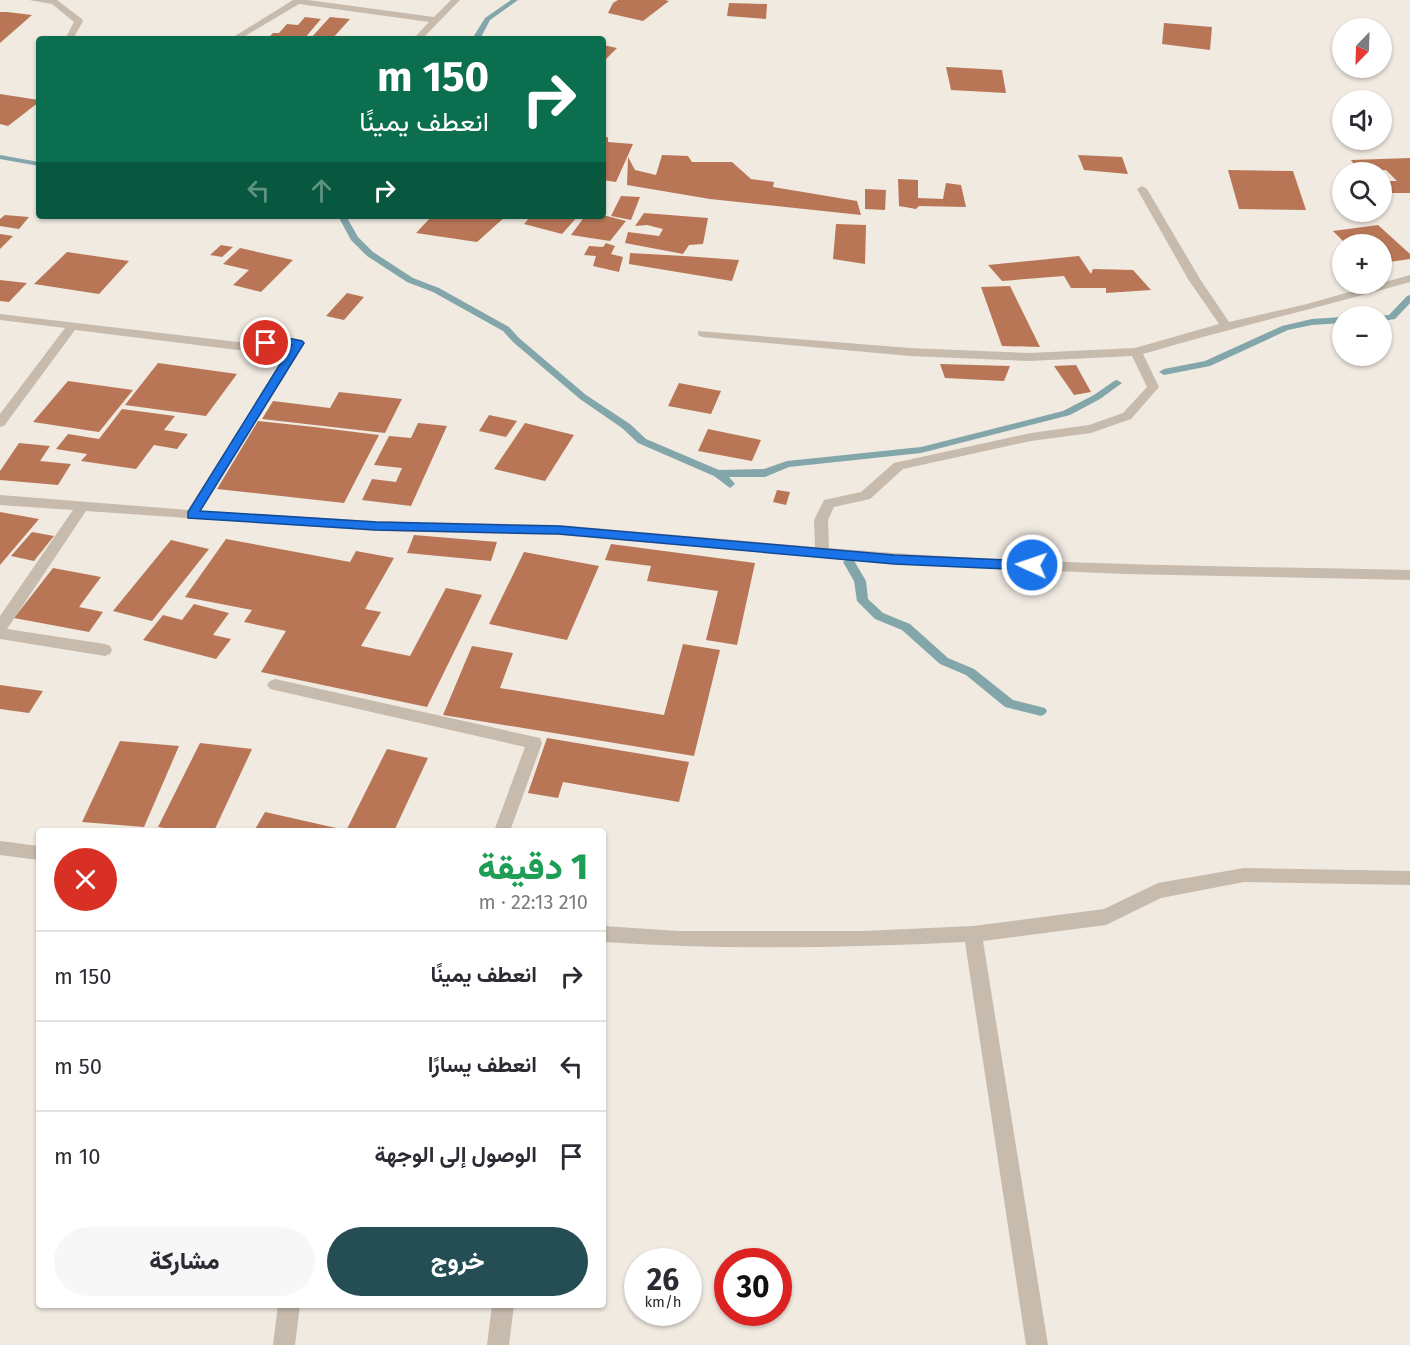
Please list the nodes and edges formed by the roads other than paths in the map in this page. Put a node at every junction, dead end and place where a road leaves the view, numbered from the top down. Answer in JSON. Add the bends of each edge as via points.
{"nodes":[{"id":1,"x":33,"y":0,"type":"edge"},
{"id":2,"x":456,"y":0,"type":"edge"},
{"id":3,"x":298,"y":1,"type":"edge"},
{"id":4,"x":435,"y":21,"type":"junction"},
{"id":5,"x":71,"y":36,"type":"edge"},
{"id":6,"x":239,"y":36,"type":"edge"},
{"id":7,"x":420,"y":36,"type":"edge"},
{"id":8,"x":1142,"y":189,"type":"dead end"},
{"id":9,"x":1410,"y":278,"type":"edge"},
{"id":10,"x":0,"y":317,"type":"edge"},
{"id":11,"x":73,"y":325,"type":"junction"},
{"id":12,"x":1226,"y":326,"type":"junction"},
{"id":13,"x":702,"y":333,"type":"dead end"},
{"id":14,"x":1136,"y":352,"type":"junction"},
{"id":15,"x":0,"y":423,"type":"edge"},
{"id":16,"x":0,"y":500,"type":"edge"},
{"id":17,"x":83,"y":506,"type":"junction"},
{"id":18,"x":192,"y":515,"type":"junction"},
{"id":19,"x":822,"y":552,"type":"junction"},
{"id":20,"x":1410,"y":575,"type":"edge"},
{"id":21,"x":0,"y":627,"type":"edge"},
{"id":22,"x":0,"y":633,"type":"edge"},
{"id":23,"x":105,"y":650,"type":"dead end"},
{"id":24,"x":275,"y":685,"type":"dead end"},
{"id":25,"x":503,"y":828,"type":"edge"},
{"id":26,"x":0,"y":848,"type":"edge"},
{"id":27,"x":36,"y":853,"type":"edge"},
{"id":28,"x":1410,"y":878,"type":"edge"},
{"id":29,"x":606,"y":934,"type":"edge"},
{"id":30,"x":973,"y":934,"type":"junction"},
{"id":31,"x":289,"y":1308,"type":"edge"},
{"id":32,"x":503,"y":1308,"type":"edge"},
{"id":33,"x":284,"y":1345,"type":"edge"},
{"id":34,"x":498,"y":1345,"type":"edge"},
{"id":35,"x":1037,"y":1345,"type":"edge"}],
"edges":[{"from":1,"to":5,"type":"street","via":[[54,2],[79,21]]},
{"from":2,"to":4,"type":"street"},
{"from":3,"to":4,"type":"street"},
{"from":3,"to":6,"type":"street"},
{"from":4,"to":7,"type":"street"},
{"from":8,"to":12,"type":"street"},
{"from":9,"to":12,"type":"street"},
{"from":10,"to":11,"type":"street"},
{"from":11,"to":15,"type":"street"},
{"from":11,"to":18,"type":"street","via":[[238,346],[282,340],[299,343]]},
{"from":12,"to":14,"type":"street"},
{"from":13,"to":14,"type":"street","via":[[910,352],[1017,357]]},
{"from":14,"to":19,"type":"street","via":[[1153,387],[1127,416],[1091,429],[1031,437],[899,466],[865,496],[829,503],[821,520]]},
{"from":16,"to":17,"type":"street"},
{"from":17,"to":18,"type":"street"},
{"from":17,"to":21,"type":"street"},
{"from":18,"to":19,"type":"street","via":[[376,526],[559,530]]},
{"from":19,"to":20,"type":"street","via":[[1113,569]]},
{"from":22,"to":23,"type":"street"},
{"from":24,"to":25,"type":"street","via":[[534,743]]},
{"from":26,"to":27,"type":"street"},
{"from":28,"to":30,"type":"street","via":[[1244,875],[1158,891],[1106,917]]},
{"from":29,"to":30,"type":"street","via":[[678,939],[864,939]]},
{"from":30,"to":35,"type":"street"},
{"from":31,"to":33,"type":"street"},
{"from":32,"to":34,"type":"street"}]}
